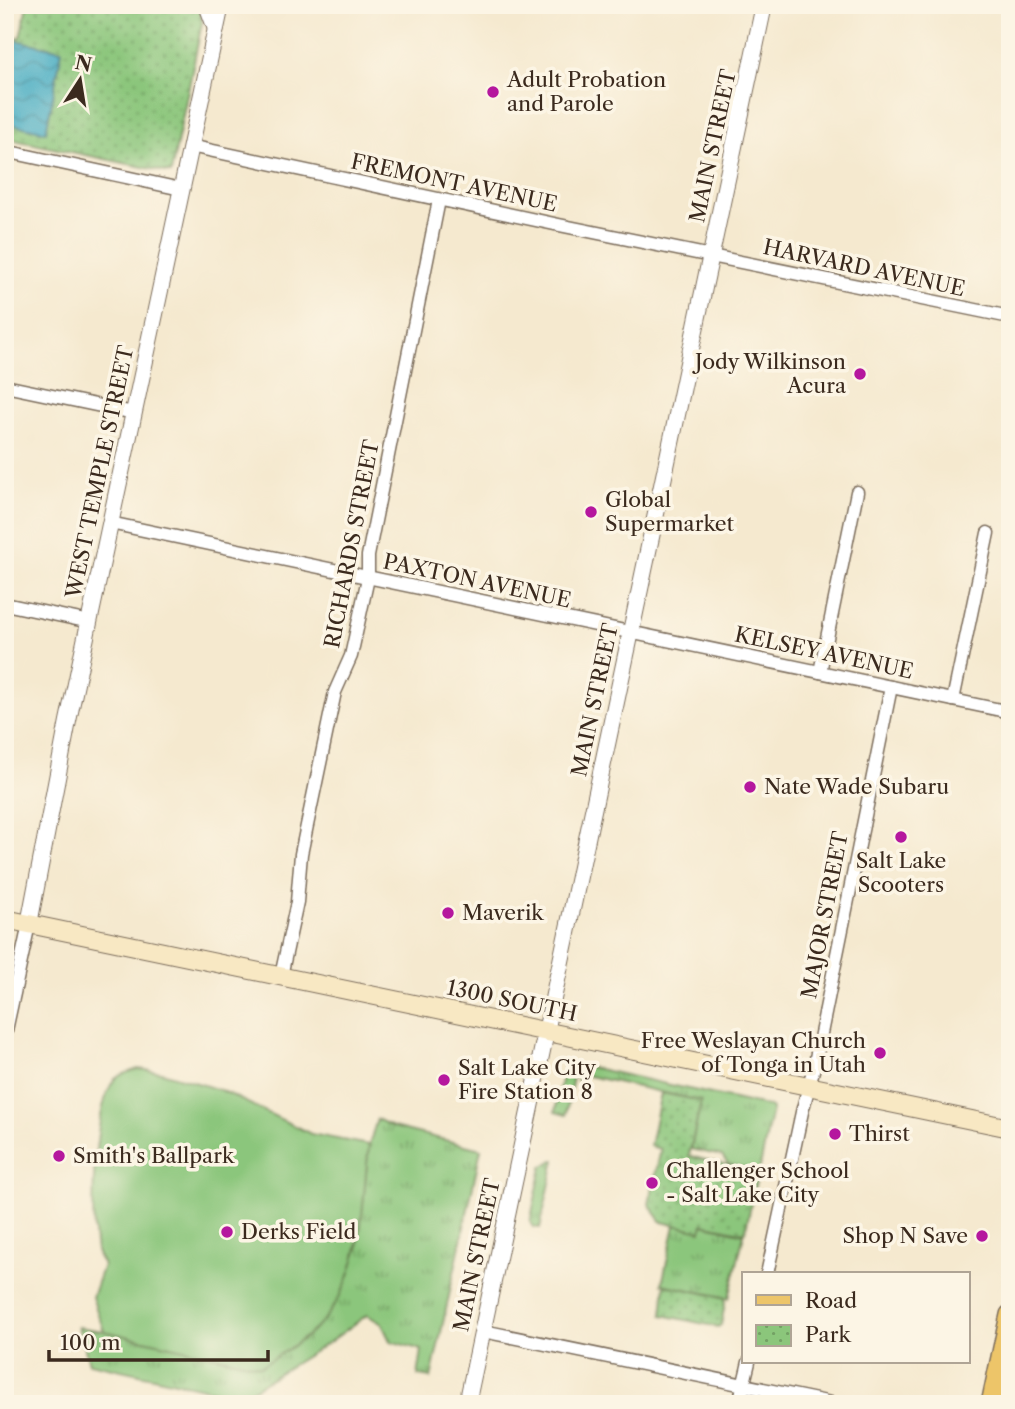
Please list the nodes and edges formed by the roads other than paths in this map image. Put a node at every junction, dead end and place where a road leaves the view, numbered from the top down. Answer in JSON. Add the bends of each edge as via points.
{"nodes":[{"id":1,"x":207,"y":5,"type":"edge"},
{"id":2,"x":221,"y":5,"type":"edge"},
{"id":3,"x":764,"y":5,"type":"edge"},
{"id":4,"x":216,"y":29,"type":"junction"},
{"id":5,"x":190,"y":146,"type":"junction"},
{"id":6,"x":5,"y":151,"type":"edge"},
{"id":7,"x":181,"y":189,"type":"junction"},
{"id":8,"x":439,"y":200,"type":"junction"},
{"id":9,"x":711,"y":256,"type":"junction"},
{"id":10,"x":1010,"y":317,"type":"edge"},
{"id":11,"x":5,"y":386,"type":"edge"},
{"id":12,"x":134,"y":413,"type":"junction"},
{"id":13,"x":857,"y":492,"type":"dead end"},
{"id":14,"x":110,"y":523,"type":"junction"},
{"id":15,"x":988,"y":533,"type":"dead end"},
{"id":16,"x":368,"y":578,"type":"junction"},
{"id":17,"x":5,"y":604,"type":"edge"},
{"id":18,"x":90,"y":622,"type":"junction"},
{"id":19,"x":631,"y":632,"type":"junction"},
{"id":20,"x":820,"y":672,"type":"junction"},
{"id":21,"x":891,"y":687,"type":"junction"},
{"id":22,"x":954,"y":700,"type":"junction"},
{"id":23,"x":1010,"y":712,"type":"edge"},
{"id":24,"x":5,"y":919,"type":"edge"},
{"id":25,"x":29,"y":925,"type":"junction"},
{"id":26,"x":281,"y":976,"type":"junction"},
{"id":27,"x":547,"y":1032,"type":"junction"},
{"id":28,"x":5,"y":1035,"type":"edge"},
{"id":29,"x":808,"y":1086,"type":"junction"},
{"id":30,"x":1010,"y":1128,"type":"edge"},
{"id":31,"x":767,"y":1272,"type":"edge"},
{"id":32,"x":1010,"y":1315,"type":"edge"},
{"id":33,"x":483,"y":1331,"type":"junction"},
{"id":34,"x":748,"y":1364,"type":"edge"},
{"id":35,"x":744,"y":1385,"type":"junction"},
{"id":36,"x":467,"y":1404,"type":"edge"},
{"id":37,"x":739,"y":1404,"type":"edge"},
{"id":38,"x":836,"y":1404,"type":"edge"},
{"id":39,"x":991,"y":1404,"type":"edge"}],
"edges":[{"from":1,"to":4,"type":"street"},
{"from":2,"to":4,"type":"street","name":"WEST TEMPLE STREET"},
{"from":3,"to":9,"type":"street","name":"MAIN STREET"},
{"from":4,"to":5,"type":"street","name":"WEST TEMPLE STREET"},
{"from":5,"to":7,"type":"street","name":"WEST TEMPLE STREET"},
{"from":5,"to":8,"type":"street","name":"FREMONT AVENUE"},
{"from":6,"to":7,"type":"street"},
{"from":7,"to":12,"type":"street","name":"WEST TEMPLE STREET"},
{"from":8,"to":9,"type":"street","name":"FREMONT AVENUE"},
{"from":8,"to":16,"type":"street","name":"RICHARDS STREET","via":[[368,556]]},
{"from":9,"to":10,"type":"street","name":"HARVARD AVENUE"},
{"from":9,"to":19,"type":"street","name":"MAIN STREET"},
{"from":11,"to":12,"type":"street"},
{"from":12,"to":14,"type":"street","name":"WEST TEMPLE STREET"},
{"from":13,"to":20,"type":"street"},
{"from":14,"to":16,"type":"street","name":"PAXTON AVENUE"},
{"from":14,"to":18,"type":"street","name":"WEST TEMPLE STREET"},
{"from":15,"to":22,"type":"street"},
{"from":16,"to":19,"type":"street","name":"PAXTON AVENUE"},
{"from":16,"to":26,"type":"street","name":"RICHARDS STREET","via":[[351,656],[335,692]]},
{"from":17,"to":18,"type":"street"},
{"from":18,"to":25,"type":"street","name":"WEST TEMPLE STREET"},
{"from":19,"to":20,"type":"street","name":"KELSEY AVENUE"},
{"from":19,"to":27,"type":"street","name":"MAIN STREET"},
{"from":20,"to":21,"type":"street","name":"KELSEY AVENUE"},
{"from":21,"to":22,"type":"street","name":"KELSEY AVENUE"},
{"from":21,"to":29,"type":"street","name":"MAJOR STREET"},
{"from":22,"to":23,"type":"street","name":"KELSEY AVENUE"},
{"from":24,"to":25,"type":"main road","name":"1300 SOUTH"},
{"from":25,"to":26,"type":"main road","name":"1300 SOUTH"},
{"from":25,"to":28,"type":"street"},
{"from":26,"to":27,"type":"main road","name":"1300 SOUTH"},
{"from":27,"to":29,"type":"main road","name":"1300 SOUTH"},
{"from":27,"to":33,"type":"street","name":"MAIN STREET"},
{"from":29,"to":30,"type":"main road","name":"1300 SOUTH"},
{"from":29,"to":31,"type":"street","name":"MAJOR STREET"},
{"from":32,"to":39,"type":"main road"},
{"from":33,"to":35,"type":"street"},
{"from":33,"to":36,"type":"street","name":"MAIN STREET"},
{"from":34,"to":35,"type":"street"},
{"from":35,"to":37,"type":"street"},
{"from":35,"to":38,"type":"street"}]}
